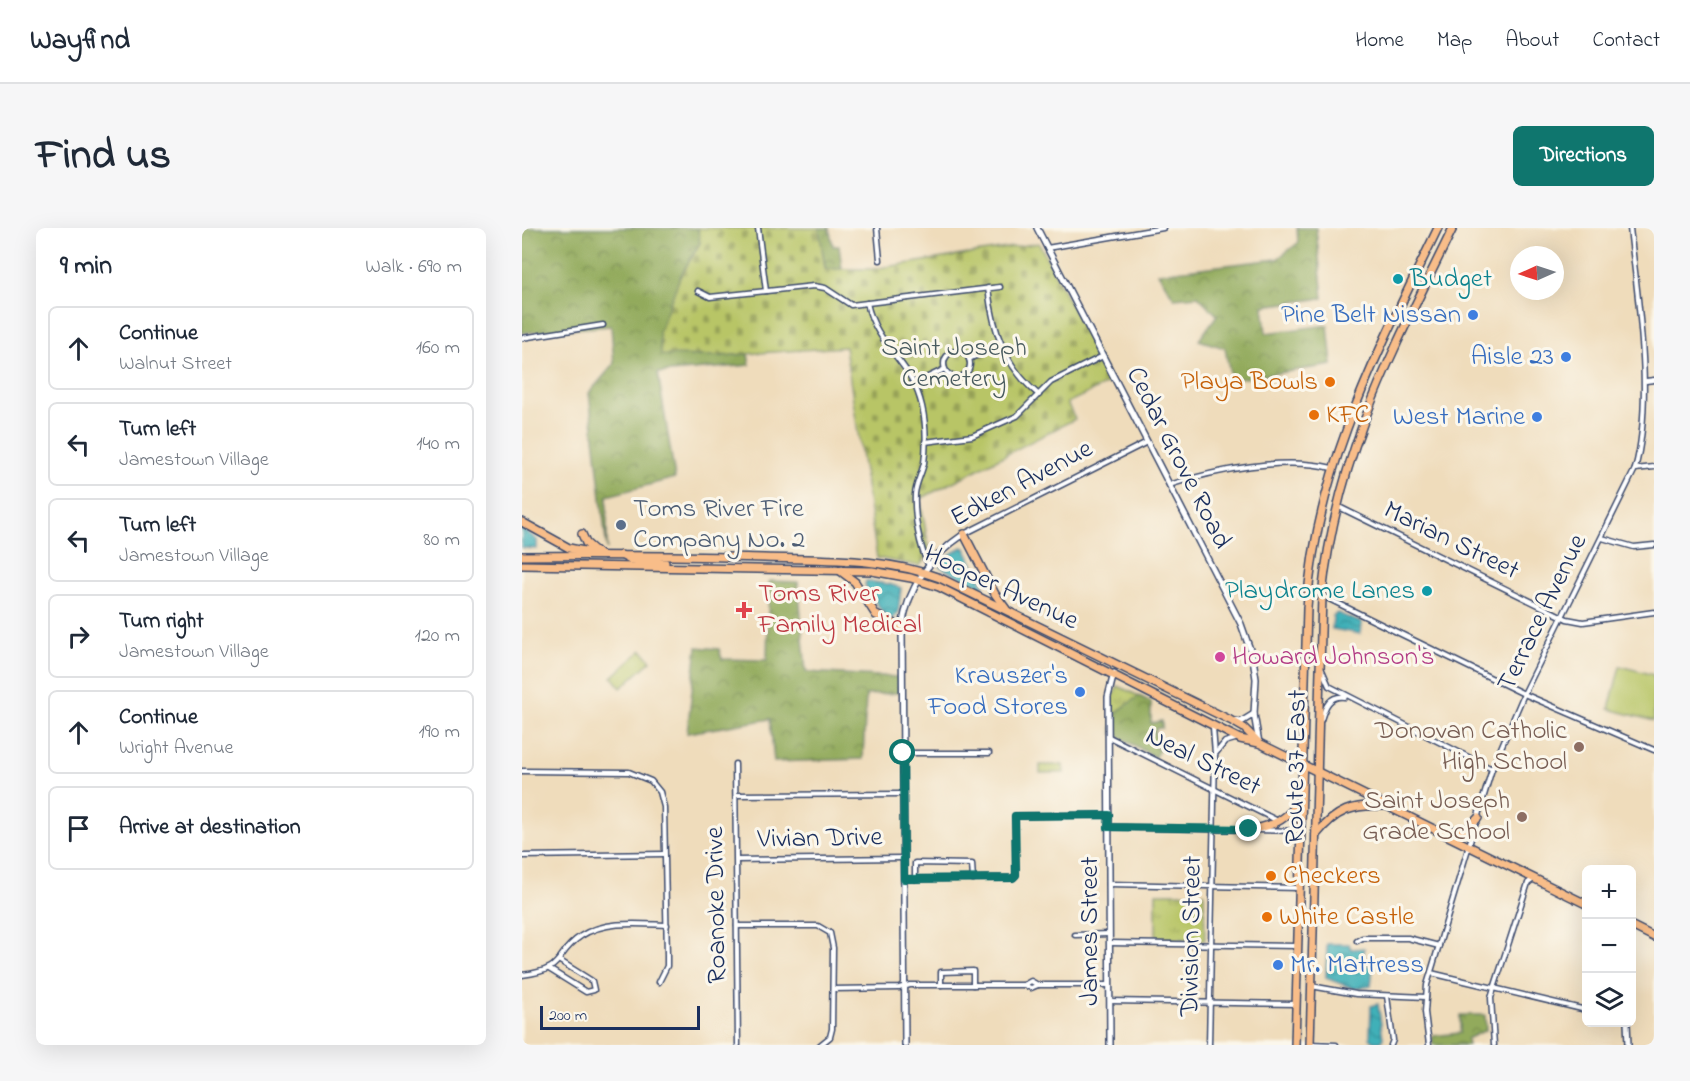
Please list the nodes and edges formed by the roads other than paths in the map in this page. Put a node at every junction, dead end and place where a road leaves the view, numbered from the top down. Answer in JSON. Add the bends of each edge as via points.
{"nodes":[{"id":1,"x":758,"y":228,"type":"edge"},
{"id":2,"x":877,"y":228,"type":"edge"},
{"id":3,"x":1037,"y":228,"type":"edge"},
{"id":4,"x":1163,"y":228,"type":"edge"},
{"id":5,"x":1438,"y":228,"type":"edge"},
{"id":6,"x":1453,"y":228,"type":"edge"},
{"id":7,"x":1630,"y":228,"type":"edge"},
{"id":8,"x":1047,"y":248,"type":"junction"},
{"id":9,"x":880,"y":260,"type":"dead end"},
{"id":10,"x":1000,"y":287,"type":"dead end"},
{"id":11,"x":988,"y":288,"type":"junction"},
{"id":12,"x":698,"y":291,"type":"dead end"},
{"id":13,"x":766,"y":291,"type":"junction"},
{"id":14,"x":867,"y":303,"type":"junction"},
{"id":15,"x":603,"y":325,"type":"dead end"},
{"id":16,"x":522,"y":338,"type":"edge"},
{"id":17,"x":1000,"y":345,"type":"junction"},
{"id":18,"x":1103,"y":356,"type":"junction"},
{"id":19,"x":969,"y":359,"type":"junction"},
{"id":20,"x":945,"y":369,"type":"junction"},
{"id":21,"x":1654,"y":380,"type":"edge"},
{"id":22,"x":1646,"y":381,"type":"junction"},
{"id":23,"x":913,"y":384,"type":"junction"},
{"id":24,"x":1039,"y":395,"type":"junction"},
{"id":25,"x":925,"y":442,"type":"junction"},
{"id":26,"x":1147,"y":442,"type":"junction"},
{"id":27,"x":1654,"y":467,"type":"edge"},
{"id":28,"x":1332,"y":468,"type":"junction"},
{"id":29,"x":1635,"y":469,"type":"junction"},
{"id":30,"x":1169,"y":485,"type":"junction"},
{"id":31,"x":1337,"y":506,"type":"junction"},
{"id":32,"x":522,"y":522,"type":"edge"},
{"id":33,"x":582,"y":534,"type":"dead end"},
{"id":34,"x":964,"y":534,"type":"junction"},
{"id":35,"x":1602,"y":538,"type":"junction"},
{"id":36,"x":1654,"y":545,"type":"edge"},
{"id":37,"x":600,"y":555,"type":"junction"},
{"id":38,"x":621,"y":555,"type":"junction"},
{"id":39,"x":522,"y":556,"type":"edge"},
{"id":40,"x":522,"y":565,"type":"edge"},
{"id":41,"x":929,"y":566,"type":"junction"},
{"id":42,"x":694,"y":567,"type":"junction"},
{"id":43,"x":839,"y":570,"type":"junction"},
{"id":44,"x":924,"y":572,"type":"junction"},
{"id":45,"x":918,"y":579,"type":"junction"},
{"id":46,"x":1322,"y":595,"type":"junction"},
{"id":47,"x":1010,"y":612,"type":"junction"},
{"id":48,"x":1654,"y":612,"type":"edge"},
{"id":49,"x":1562,"y":617,"type":"junction"},
{"id":50,"x":902,"y":627,"type":"junction"},
{"id":51,"x":1320,"y":665,"type":"junction"},
{"id":52,"x":1114,"y":673,"type":"junction"},
{"id":53,"x":1524,"y":694,"type":"junction"},
{"id":54,"x":1349,"y":698,"type":"junction"},
{"id":55,"x":1254,"y":714,"type":"junction"},
{"id":56,"x":1230,"y":720,"type":"junction"},
{"id":57,"x":1210,"y":722,"type":"junction"},
{"id":58,"x":1319,"y":726,"type":"junction"},
{"id":59,"x":1109,"y":737,"type":"junction"},
{"id":60,"x":1240,"y":739,"type":"junction"},
{"id":61,"x":1259,"y":743,"type":"junction"},
{"id":62,"x":1654,"y":750,"type":"edge"},
{"id":63,"x":903,"y":753,"type":"junction"},
{"id":64,"x":988,"y":753,"type":"dead end"},
{"id":65,"x":1215,"y":754,"type":"junction"},
{"id":66,"x":735,"y":764,"type":"dead end"},
{"id":67,"x":1301,"y":765,"type":"junction"},
{"id":68,"x":1492,"y":769,"type":"junction"},
{"id":69,"x":522,"y":771,"type":"edge"},
{"id":70,"x":1317,"y":773,"type":"junction"},
{"id":71,"x":1214,"y":789,"type":"junction"},
{"id":72,"x":903,"y":794,"type":"junction"},
{"id":73,"x":736,"y":795,"type":"junction"},
{"id":74,"x":1300,"y":800,"type":"junction"},
{"id":75,"x":1384,"y":806,"type":"junction"},
{"id":76,"x":1109,"y":815,"type":"junction"},
{"id":77,"x":1478,"y":818,"type":"junction"},
{"id":78,"x":1279,"y":822,"type":"junction"},
{"id":79,"x":1108,"y":827,"type":"junction"},
{"id":80,"x":1213,"y":828,"type":"junction"},
{"id":81,"x":1254,"y":829,"type":"junction"},
{"id":82,"x":1301,"y":831,"type":"junction"},
{"id":83,"x":1437,"y":831,"type":"junction"},
{"id":84,"x":1316,"y":835,"type":"junction"},
{"id":85,"x":1470,"y":847,"type":"junction"},
{"id":86,"x":664,"y":854,"type":"junction"},
{"id":87,"x":522,"y":856,"type":"edge"},
{"id":88,"x":903,"y":858,"type":"junction"},
{"id":89,"x":737,"y":860,"type":"junction"},
{"id":90,"x":1535,"y":878,"type":"junction"},
{"id":91,"x":904,"y":879,"type":"junction"},
{"id":92,"x":915,"y":879,"type":"junction"},
{"id":93,"x":973,"y":879,"type":"junction"},
{"id":94,"x":1109,"y":884,"type":"junction"},
{"id":95,"x":1212,"y":887,"type":"junction"},
{"id":96,"x":1299,"y":888,"type":"junction"},
{"id":97,"x":1582,"y":902,"type":"edge"},
{"id":98,"x":667,"y":924,"type":"junction"},
{"id":99,"x":737,"y":926,"type":"junction"},
{"id":100,"x":1636,"y":928,"type":"edge"},
{"id":101,"x":1109,"y":934,"type":"junction"},
{"id":102,"x":1075,"y":935,"type":"dead end"},
{"id":103,"x":1654,"y":937,"type":"edge"},
{"id":104,"x":1357,"y":941,"type":"dead end"},
{"id":105,"x":1109,"y":943,"type":"junction"},
{"id":106,"x":1211,"y":945,"type":"junction"},
{"id":107,"x":1298,"y":946,"type":"junction"},
{"id":108,"x":1439,"y":946,"type":"junction"},
{"id":109,"x":560,"y":961,"type":"junction"},
{"id":110,"x":549,"y":969,"type":"junction"},
{"id":111,"x":1431,"y":974,"type":"junction"},
{"id":112,"x":522,"y":975,"type":"edge"},
{"id":113,"x":659,"y":981,"type":"dead end"},
{"id":114,"x":941,"y":985,"type":"junction"},
{"id":115,"x":973,"y":985,"type":"junction"},
{"id":116,"x":1109,"y":985,"type":"junction"},
{"id":117,"x":904,"y":986,"type":"junction"},
{"id":118,"x":1311,"y":986,"type":"junction"},
{"id":119,"x":833,"y":989,"type":"junction"},
{"id":120,"x":1493,"y":989,"type":"junction"},
{"id":121,"x":1387,"y":995,"type":"junction"},
{"id":122,"x":1426,"y":998,"type":"junction"},
{"id":123,"x":1110,"y":1001,"type":"junction"},
{"id":124,"x":1209,"y":1002,"type":"junction"},
{"id":125,"x":1297,"y":1004,"type":"junction"},
{"id":126,"x":1582,"y":1009,"type":"edge"},
{"id":127,"x":1627,"y":1027,"type":"edge"},
{"id":128,"x":1310,"y":1044,"type":"edge"},
{"id":129,"x":738,"y":1045,"type":"edge"},
{"id":130,"x":820,"y":1045,"type":"edge"},
{"id":131,"x":905,"y":1045,"type":"edge"},
{"id":132,"x":1110,"y":1045,"type":"edge"},
{"id":133,"x":1209,"y":1045,"type":"edge"},
{"id":134,"x":1295,"y":1045,"type":"edge"},
{"id":135,"x":1336,"y":1045,"type":"edge"},
{"id":136,"x":1391,"y":1045,"type":"edge"},
{"id":137,"x":1429,"y":1045,"type":"edge"},
{"id":138,"x":1494,"y":1045,"type":"edge"},
{"id":139,"x":1628,"y":1045,"type":"edge"}],
"edges":[{"from":1,"to":13,"type":"street"},
{"from":2,"to":9,"type":"street"},
{"from":3,"to":8,"type":"street","name":"Cedar Grove Road"},
{"from":4,"to":8,"type":"street"},
{"from":5,"to":28,"type":"main road","name":"Route 37 East","via":[[1373,363]]},
{"from":6,"to":31,"type":"main road","name":"Route 37 East","via":[[1375,390]]},
{"from":7,"to":22,"type":"street","name":"Terrace Avenue"},
{"from":8,"to":18,"type":"street","name":"Cedar Grove Road"},
{"from":10,"to":11,"type":"street"},
{"from":11,"to":14,"type":"street"},
{"from":11,"to":17,"type":"street"},
{"from":12,"to":13,"type":"street","via":[[710,297]]},
{"from":13,"to":14,"type":"street","via":[[814,286],[825,288],[846,304]]},
{"from":14,"to":23,"type":"street","via":[[876,333],[904,365]]},
{"from":15,"to":16,"type":"street"},
{"from":17,"to":19,"type":"street"},
{"from":17,"to":24,"type":"street","via":[[1018,375]]},
{"from":18,"to":24,"type":"street","via":[[1051,382]]},
{"from":18,"to":26,"type":"street","name":"Cedar Grove Road"},
{"from":19,"to":20,"type":"street","via":[[970,367],[962,376],[954,377]]},
{"from":19,"to":20,"type":"street","via":[[963,352],[950,353],[944,360]]},
{"from":20,"to":23,"type":"street"},
{"from":21,"to":22,"type":"street"},
{"from":22,"to":29,"type":"street","name":"Terrace Avenue","via":[[1645,437]]},
{"from":23,"to":25,"type":"street","via":[[920,399]]},
{"from":24,"to":25,"type":"street","via":[[1017,416],[972,436]]},
{"from":25,"to":41,"type":"street","via":[[915,495],[923,555]]},
{"from":26,"to":30,"type":"street","name":"Cedar Grove Road"},
{"from":26,"to":34,"type":"street","name":"Edken Avenue"},
{"from":27,"to":29,"type":"street"},
{"from":28,"to":30,"type":"street","via":[[1282,464],[1197,476]]},
{"from":28,"to":67,"type":"main road","name":"Route 37 East","via":[[1309,584]]},
{"from":29,"to":35,"type":"street","name":"Terrace Avenue"},
{"from":30,"to":55,"type":"street","name":"Cedar Grove Road","via":[[1247,637],[1253,658]]},
{"from":31,"to":46,"type":"main road","name":"Route 37 East"},
{"from":31,"to":49,"type":"street","name":"Marian Street"},
{"from":32,"to":37,"type":"main road","via":[[570,548]]},
{"from":33,"to":37,"type":"main road"},
{"from":34,"to":41,"type":"street","name":"Edken Avenue"},
{"from":34,"to":47,"type":"main road","via":[[995,594]]},
{"from":35,"to":36,"type":"street","via":[[1634,547]]},
{"from":35,"to":49,"type":"street","name":"Terrace Avenue"},
{"from":37,"to":38,"type":"main road","name":"Hooper Avenue"},
{"from":37,"to":39,"type":"main road","name":"Hooper Avenue"},
{"from":38,"to":42,"type":"main road","via":[[630,560]]},
{"from":38,"to":44,"type":"main road","name":"Hooper Avenue","via":[[872,562]]},
{"from":40,"to":42,"type":"main road","name":"Hooper Avenue"},
{"from":41,"to":44,"type":"street","name":"Edken Avenue"},
{"from":42,"to":43,"type":"main road","name":"Hooper Avenue"},
{"from":43,"to":45,"type":"main road","name":"Hooper Avenue"},
{"from":43,"to":50,"type":"main road","via":[[855,582],[876,615]]},
{"from":44,"to":45,"type":"street","name":"Edken Avenue"},
{"from":44,"to":47,"type":"main road","name":"Hooper Avenue"},
{"from":45,"to":50,"type":"street","name":"Edken Avenue"},
{"from":45,"to":52,"type":"main road","name":"Hooper Avenue"},
{"from":46,"to":51,"type":"main road","name":"Route 37 East"},
{"from":46,"to":53,"type":"street"},
{"from":47,"to":56,"type":"main road","name":"Hooper Avenue"},
{"from":48,"to":49,"type":"street","name":"Marian Street","via":[[1583,622]]},
{"from":49,"to":53,"type":"street","name":"Terrace Avenue"},
{"from":50,"to":63,"type":"street","name":"Edken Avenue"},
{"from":51,"to":54,"type":"street","via":[[1328,685]]},
{"from":51,"to":58,"type":"main road","name":"Route 37 East"},
{"from":52,"to":57,"type":"main road","name":"Hooper Avenue"},
{"from":52,"to":59,"type":"street","name":"James Street","via":[[1108,697]]},
{"from":53,"to":62,"type":"street"},
{"from":53,"to":68,"type":"street","name":"Terrace Avenue"},
{"from":54,"to":58,"type":"street","via":[[1340,696],[1328,702]]},
{"from":54,"to":68,"type":"street"},
{"from":55,"to":56,"type":"street","via":[[1241,722]]},
{"from":55,"to":61,"type":"street","name":"Cedar Grove Road"},
{"from":56,"to":61,"type":"main road","name":"Hooper Avenue"},
{"from":57,"to":60,"type":"main road","name":"Hooper Avenue"},
{"from":57,"to":65,"type":"street","name":"Division Street","via":[[1215,731]]},
{"from":58,"to":70,"type":"main road","name":"Route 37 East"},
{"from":59,"to":71,"type":"street","name":"Neal Street"},
{"from":59,"to":76,"type":"street","name":"James Street"},
{"from":60,"to":61,"type":"main road","name":"Hooper Avenue"},
{"from":60,"to":65,"type":"street","via":[[1225,742]]},
{"from":61,"to":67,"type":"main road","name":"Hooper Avenue"},
{"from":63,"to":64,"type":"street"},
{"from":63,"to":72,"type":"street","name":"Edken Avenue"},
{"from":65,"to":71,"type":"street","name":"Division Street"},
{"from":66,"to":73,"type":"street","name":"Roanoke Drive"},
{"from":67,"to":70,"type":"main road","name":"Hooper Avenue"},
{"from":67,"to":74,"type":"main road","name":"Route 37 East"},
{"from":68,"to":77,"type":"street","name":"Terrace Avenue"},
{"from":69,"to":86,"type":"street","via":[[629,772],[645,776],[663,798]]},
{"from":70,"to":75,"type":"main road","name":"Hooper Avenue"},
{"from":70,"to":84,"type":"main road","name":"Route 37 East"},
{"from":71,"to":78,"type":"street","name":"Neal Street"},
{"from":71,"to":80,"type":"street","name":"Division Street"},
{"from":72,"to":73,"type":"street"},
{"from":72,"to":88,"type":"street","name":"Edken Avenue"},
{"from":73,"to":89,"type":"street","name":"Roanoke Drive"},
{"from":74,"to":78,"type":"main road","via":[[1290,815]]},
{"from":74,"to":82,"type":"main road","name":"Route 37 East"},
{"from":75,"to":83,"type":"main road","name":"Hooper Avenue"},
{"from":75,"to":84,"type":"main road","via":[[1350,808],[1329,819]]},
{"from":76,"to":79,"type":"street","name":"James Street"},
{"from":76,"to":93,"type":"street","via":[[1015,816],[1016,875],[1010,879]]},
{"from":77,"to":83,"type":"main road","via":[[1466,830]]},
{"from":77,"to":85,"type":"street","name":"Terrace Avenue"},
{"from":78,"to":81,"type":"main road"},
{"from":79,"to":80,"type":"street"},
{"from":79,"to":94,"type":"street","name":"James Street"},
{"from":80,"to":81,"type":"street"},
{"from":80,"to":95,"type":"street","name":"Division Street"},
{"from":81,"to":82,"type":"street"},
{"from":82,"to":96,"type":"main road","name":"Route 37 East"},
{"from":83,"to":85,"type":"main road","name":"Hooper Avenue"},
{"from":84,"to":118,"type":"main road","name":"Route 37 East"},
{"from":85,"to":90,"type":"main road","name":"Hooper Avenue"},
{"from":85,"to":108,"type":"street","name":"Terrace Avenue"},
{"from":86,"to":87,"type":"street"},
{"from":86,"to":98,"type":"street"},
{"from":88,"to":89,"type":"street","name":"Vivian Drive"},
{"from":88,"to":91,"type":"street","name":"Edken Avenue"},
{"from":89,"to":99,"type":"street","name":"Roanoke Drive"},
{"from":90,"to":97,"type":"main road","name":"Hooper Avenue"},
{"from":90,"to":120,"type":"street","via":[[1528,883]]},
{"from":91,"to":92,"type":"street"},
{"from":91,"to":117,"type":"street","name":"Edken Avenue"},
{"from":92,"to":93,"type":"street"},
{"from":92,"to":93,"type":"street","via":[[915,863],[972,864]]},
{"from":94,"to":95,"type":"street"},
{"from":94,"to":101,"type":"street","name":"James Street"},
{"from":95,"to":96,"type":"street"},
{"from":95,"to":106,"type":"street","name":"Division Street"},
{"from":96,"to":107,"type":"main road","name":"Route 37 East"},
{"from":98,"to":109,"type":"street","via":[[605,926],[580,937]]},
{"from":98,"to":113,"type":"street","via":[[667,966]]},
{"from":99,"to":119,"type":"street","via":[[827,929],[833,948]]},
{"from":99,"to":129,"type":"street","name":"Roanoke Drive"},
{"from":100,"to":103,"type":"main road"},
{"from":101,"to":102,"type":"street"},
{"from":101,"to":105,"type":"street","name":"James Street"},
{"from":104,"to":108,"type":"street","via":[[1408,938]]},
{"from":105,"to":106,"type":"street"},
{"from":105,"to":116,"type":"street","name":"James Street"},
{"from":106,"to":107,"type":"street"},
{"from":106,"to":124,"type":"street","name":"Division Street"},
{"from":107,"to":125,"type":"main road","name":"Route 37 East"},
{"from":108,"to":111,"type":"street","name":"Terrace Avenue"},
{"from":109,"to":110,"type":"street"},
{"from":109,"to":110,"type":"street","via":[[592,981],[594,990],[586,992]]},
{"from":110,"to":112,"type":"street"},
{"from":111,"to":120,"type":"street"},
{"from":111,"to":122,"type":"street","name":"Terrace Avenue"},
{"from":114,"to":115,"type":"street"},
{"from":114,"to":115,"type":"street","via":[[941,972],[973,971]]},
{"from":114,"to":117,"type":"street"},
{"from":115,"to":116,"type":"street","via":[[1024,985],[1031,981],[1038,985]]},
{"from":116,"to":123,"type":"street","name":"James Street"},
{"from":117,"to":119,"type":"street"},
{"from":117,"to":131,"type":"street","name":"Edken Avenue"},
{"from":118,"to":121,"type":"street"},
{"from":118,"to":128,"type":"main road","name":"Route 37 East"},
{"from":119,"to":130,"type":"street","via":[[832,1029],[830,1037]]},
{"from":120,"to":126,"type":"street"},
{"from":120,"to":138,"type":"street"},
{"from":121,"to":122,"type":"street"},
{"from":121,"to":136,"type":"street"},
{"from":122,"to":137,"type":"street","name":"Terrace Avenue"},
{"from":123,"to":124,"type":"street"},
{"from":123,"to":132,"type":"street","name":"James Street"},
{"from":124,"to":125,"type":"street"},
{"from":124,"to":133,"type":"street","name":"Division Street"},
{"from":125,"to":134,"type":"main road","name":"Route 37 East"},
{"from":127,"to":139,"type":"street"},
{"from":128,"to":135,"type":"street"}]}
